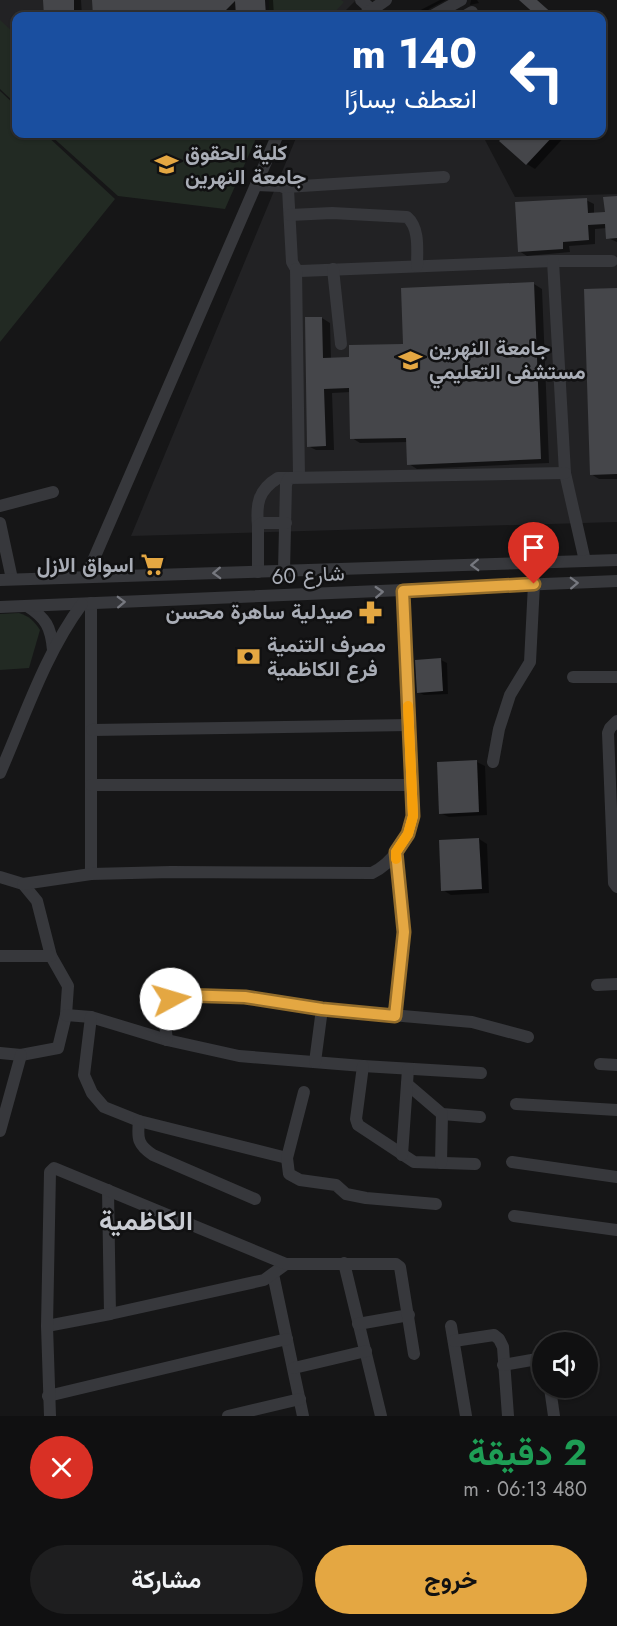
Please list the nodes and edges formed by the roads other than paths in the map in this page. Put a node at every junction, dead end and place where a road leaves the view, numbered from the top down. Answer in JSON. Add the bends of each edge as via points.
{"nodes":[{"id":1,"x":386,"y":0,"type":"edge"},
{"id":2,"x":461,"y":0,"type":"edge"},
{"id":3,"x":368,"y":12,"type":"edge"},
{"id":4,"x":439,"y":12,"type":"edge"},
{"id":5,"x":276,"y":138,"type":"edge"},
{"id":6,"x":444,"y":177,"type":"dead end"},
{"id":7,"x":256,"y":185,"type":"junction"},
{"id":8,"x":286,"y":187,"type":"junction"},
{"id":9,"x":290,"y":215,"type":"junction"},
{"id":10,"x":554,"y":261,"type":"junction"},
{"id":11,"x":612,"y":261,"type":"dead end"},
{"id":12,"x":417,"y":266,"type":"junction"},
{"id":13,"x":296,"y":269,"type":"junction"},
{"id":14,"x":333,"y":269,"type":"junction"},
{"id":15,"x":341,"y":345,"type":"dead end"},
{"id":16,"x":565,"y":473,"type":"junction"},
{"id":17,"x":294,"y":478,"type":"junction"},
{"id":18,"x":53,"y":492,"type":"dead end"},
{"id":19,"x":0,"y":506,"type":"edge"},
{"id":20,"x":0,"y":523,"type":"edge"},
{"id":21,"x":286,"y":523,"type":"junction"},
{"id":22,"x":258,"y":526,"type":"junction"},
{"id":23,"x":617,"y":560,"type":"edge"},
{"id":24,"x":585,"y":561,"type":"junction"},
{"id":25,"x":284,"y":571,"type":"junction"},
{"id":26,"x":258,"y":572,"type":"junction"},
{"id":27,"x":86,"y":577,"type":"junction"},
{"id":28,"x":6,"y":580,"type":"edge"},
{"id":29,"x":617,"y":581,"type":"edge"},
{"id":30,"x":534,"y":584,"type":"junction"},
{"id":31,"x":403,"y":591,"type":"junction"},
{"id":32,"x":86,"y":604,"type":"junction"},
{"id":33,"x":27,"y":606,"type":"junction"},
{"id":34,"x":0,"y":607,"type":"edge"},
{"id":35,"x":53,"y":651,"type":"junction"},
{"id":36,"x":573,"y":677,"type":"dead end"},
{"id":37,"x":617,"y":678,"type":"edge"},
{"id":38,"x":617,"y":721,"type":"edge"},
{"id":39,"x":409,"y":725,"type":"junction"},
{"id":40,"x":92,"y":730,"type":"junction"},
{"id":41,"x":493,"y":762,"type":"dead end"},
{"id":42,"x":0,"y":773,"type":"edge"},
{"id":43,"x":91,"y":785,"type":"junction"},
{"id":44,"x":412,"y":785,"type":"junction"},
{"id":45,"x":396,"y":852,"type":"junction"},
{"id":46,"x":91,"y":874,"type":"junction"},
{"id":47,"x":0,"y":877,"type":"edge"},
{"id":48,"x":23,"y":884,"type":"junction"},
{"id":49,"x":617,"y":887,"type":"edge"},
{"id":50,"x":0,"y":956,"type":"edge"},
{"id":51,"x":51,"y":956,"type":"junction"},
{"id":52,"x":617,"y":984,"type":"edge"},
{"id":53,"x":597,"y":985,"type":"dead end"},
{"id":54,"x":322,"y":1009,"type":"junction"},
{"id":55,"x":66,"y":1015,"type":"junction"},
{"id":56,"x":395,"y":1016,"type":"junction"},
{"id":57,"x":91,"y":1017,"type":"junction"},
{"id":58,"x":528,"y":1037,"type":"dead end"},
{"id":59,"x":166,"y":1040,"type":"junction"},
{"id":60,"x":0,"y":1053,"type":"edge"},
{"id":61,"x":21,"y":1055,"type":"junction"},
{"id":62,"x":315,"y":1062,"type":"junction"},
{"id":63,"x":600,"y":1064,"type":"dead end"},
{"id":64,"x":617,"y":1065,"type":"edge"},
{"id":65,"x":363,"y":1066,"type":"junction"},
{"id":66,"x":408,"y":1069,"type":"junction"},
{"id":67,"x":481,"y":1073,"type":"dead end"},
{"id":68,"x":407,"y":1084,"type":"junction"},
{"id":69,"x":304,"y":1092,"type":"dead end"},
{"id":70,"x":516,"y":1104,"type":"dead end"},
{"id":71,"x":617,"y":1110,"type":"edge"},
{"id":72,"x":442,"y":1114,"type":"junction"},
{"id":73,"x":480,"y":1117,"type":"dead end"},
{"id":74,"x":139,"y":1121,"type":"junction"},
{"id":75,"x":0,"y":1131,"type":"edge"},
{"id":76,"x":402,"y":1155,"type":"junction"},
{"id":77,"x":287,"y":1158,"type":"junction"},
{"id":78,"x":512,"y":1162,"type":"dead end"},
{"id":79,"x":441,"y":1163,"type":"junction"},
{"id":80,"x":476,"y":1164,"type":"dead end"},
{"id":81,"x":617,"y":1177,"type":"edge"},
{"id":82,"x":108,"y":1190,"type":"junction"},
{"id":83,"x":255,"y":1199,"type":"dead end"},
{"id":84,"x":436,"y":1204,"type":"dead end"},
{"id":85,"x":514,"y":1216,"type":"dead end"},
{"id":86,"x":617,"y":1230,"type":"edge"},
{"id":87,"x":344,"y":1263,"type":"junction"},
{"id":88,"x":286,"y":1264,"type":"junction"},
{"id":89,"x":273,"y":1274,"type":"junction"},
{"id":90,"x":110,"y":1314,"type":"junction"},
{"id":91,"x":409,"y":1315,"type":"junction"},
{"id":92,"x":358,"y":1324,"type":"junction"},
{"id":93,"x":47,"y":1326,"type":"junction"},
{"id":94,"x":451,"y":1326,"type":"dead end"},
{"id":95,"x":287,"y":1339,"type":"junction"},
{"id":96,"x":454,"y":1341,"type":"junction"},
{"id":97,"x":366,"y":1351,"type":"junction"},
{"id":98,"x":414,"y":1354,"type":"dead end"},
{"id":99,"x":532,"y":1360,"type":"edge"},
{"id":100,"x":503,"y":1365,"type":"junction"},
{"id":101,"x":294,"y":1368,"type":"junction"},
{"id":102,"x":48,"y":1396,"type":"junction"},
{"id":103,"x":551,"y":1398,"type":"edge"},
{"id":104,"x":300,"y":1399,"type":"junction"},
{"id":105,"x":50,"y":1416,"type":"edge"},
{"id":106,"x":228,"y":1416,"type":"edge"},
{"id":107,"x":303,"y":1416,"type":"edge"},
{"id":108,"x":381,"y":1416,"type":"edge"},
{"id":109,"x":466,"y":1416,"type":"edge"},
{"id":110,"x":508,"y":1416,"type":"edge"},
{"id":111,"x":554,"y":1416,"type":"edge"}],
"edges":[{"from":1,"to":3,"type":"street"},
{"from":2,"to":4,"type":"street"},
{"from":5,"to":7,"type":"street"},
{"from":6,"to":8,"type":"street"},
{"from":7,"to":8,"type":"street"},
{"from":7,"to":27,"type":"street"},
{"from":8,"to":9,"type":"street"},
{"from":9,"to":12,"type":"street","via":[[407,217],[416,235]]},
{"from":9,"to":13,"type":"street","via":[[292,262]]},
{"from":10,"to":11,"type":"street"},
{"from":10,"to":12,"type":"street"},
{"from":10,"to":16,"type":"street"},
{"from":12,"to":14,"type":"street"},
{"from":13,"to":14,"type":"street"},
{"from":13,"to":17,"type":"street"},
{"from":14,"to":15,"type":"street"},
{"from":16,"to":17,"type":"street"},
{"from":16,"to":24,"type":"street"},
{"from":17,"to":21,"type":"street","via":[[286,484]]},
{"from":17,"to":22,"type":"street","via":[[278,478],[261,493]]},
{"from":18,"to":19,"type":"street"},
{"from":20,"to":28,"type":"street"},
{"from":21,"to":22,"type":"street"},
{"from":21,"to":25,"type":"street"},
{"from":22,"to":26,"type":"street"},
{"from":23,"to":24,"type":"street","name":"شارع 60"},
{"from":24,"to":25,"type":"street","name":"شارع 60","one_way":true},
{"from":25,"to":26,"type":"street","name":"شارع 60"},
{"from":26,"to":27,"type":"street","name":"شارع 60","one_way":true},
{"from":27,"to":28,"type":"street","name":"شارع 60"},
{"from":30,"to":29,"type":"street","name":"شارع 60","one_way":true},
{"from":30,"to":31,"type":"street","name":"شارع 60"},
{"from":30,"to":41,"type":"street","via":[[530,662],[510,694]]},
{"from":32,"to":31,"type":"street","name":"شارع 60","one_way":true},
{"from":31,"to":39,"type":"street"},
{"from":32,"to":33,"type":"street","name":"شارع 60"},
{"from":32,"to":35,"type":"street","via":[[67,625]]},
{"from":32,"to":40,"type":"street"},
{"from":33,"to":34,"type":"street","name":"شارع 60"},
{"from":33,"to":35,"type":"street","via":[[48,625]]},
{"from":35,"to":42,"type":"street"},
{"from":36,"to":37,"type":"street"},
{"from":38,"to":49,"type":"street","via":[[608,733]]},
{"from":39,"to":40,"type":"street"},
{"from":39,"to":44,"type":"street"},
{"from":40,"to":43,"type":"street"},
{"from":43,"to":44,"type":"street"},
{"from":43,"to":46,"type":"street"},
{"from":44,"to":45,"type":"street","via":[[412,826]]},
{"from":45,"to":46,"type":"street","via":[[372,873]]},
{"from":45,"to":56,"type":"street","via":[[404,932]]},
{"from":46,"to":48,"type":"street"},
{"from":47,"to":48,"type":"street"},
{"from":48,"to":51,"type":"street","via":[[37,901]]},
{"from":50,"to":51,"type":"street"},
{"from":51,"to":55,"type":"street","via":[[68,986]]},
{"from":52,"to":53,"type":"street"},
{"from":54,"to":56,"type":"street"},
{"from":54,"to":59,"type":"street","via":[[245,997],[180,995],[171,999],[164,1011]]},
{"from":54,"to":62,"type":"street"},
{"from":55,"to":57,"type":"street"},
{"from":55,"to":61,"type":"street","via":[[58,1048]]},
{"from":56,"to":58,"type":"street","via":[[472,1022]]},
{"from":57,"to":59,"type":"street"},
{"from":57,"to":74,"type":"street","via":[[84,1075],[92,1094],[104,1107]]},
{"from":59,"to":62,"type":"street","via":[[239,1056]]},
{"from":60,"to":61,"type":"street"},
{"from":61,"to":75,"type":"street"},
{"from":62,"to":65,"type":"street"},
{"from":63,"to":64,"type":"street"},
{"from":65,"to":66,"type":"street"},
{"from":65,"to":76,"type":"street","via":[[358,1125]]},
{"from":66,"to":67,"type":"street"},
{"from":66,"to":68,"type":"street"},
{"from":68,"to":72,"type":"street"},
{"from":68,"to":76,"type":"street"},
{"from":69,"to":77,"type":"street"},
{"from":70,"to":71,"type":"street"},
{"from":72,"to":73,"type":"street"},
{"from":72,"to":79,"type":"street"},
{"from":74,"to":77,"type":"street"},
{"from":74,"to":83,"type":"street","via":[[137,1137],[153,1155]]},
{"from":76,"to":79,"type":"street","via":[[414,1162]]},
{"from":77,"to":84,"type":"street","via":[[289,1174],[300,1180],[336,1185],[346,1194],[366,1198]]},
{"from":78,"to":81,"type":"street"},
{"from":79,"to":80,"type":"street"},
{"from":82,"to":88,"type":"street"},
{"from":82,"to":90,"type":"street"},
{"from":82,"to":93,"type":"street","via":[[59,1169],[50,1172]]},
{"from":85,"to":86,"type":"street"},
{"from":87,"to":88,"type":"street"},
{"from":87,"to":91,"type":"street","via":[[400,1267]]},
{"from":87,"to":92,"type":"street"},
{"from":88,"to":89,"type":"street"},
{"from":89,"to":90,"type":"street","via":[[264,1280]]},
{"from":89,"to":95,"type":"street"},
{"from":90,"to":93,"type":"street"},
{"from":91,"to":92,"type":"street"},
{"from":91,"to":98,"type":"street"},
{"from":92,"to":97,"type":"street"},
{"from":93,"to":102,"type":"street"},
{"from":94,"to":96,"type":"street"},
{"from":95,"to":101,"type":"street"},
{"from":95,"to":102,"type":"street"},
{"from":96,"to":100,"type":"street","via":[[494,1335],[503,1347]]},
{"from":96,"to":109,"type":"street"},
{"from":97,"to":101,"type":"street"},
{"from":97,"to":108,"type":"street"},
{"from":99,"to":100,"type":"street"},
{"from":100,"to":110,"type":"street"},
{"from":101,"to":104,"type":"street"},
{"from":102,"to":105,"type":"street"},
{"from":103,"to":111,"type":"street"},
{"from":104,"to":106,"type":"street"},
{"from":104,"to":107,"type":"street"}]}
